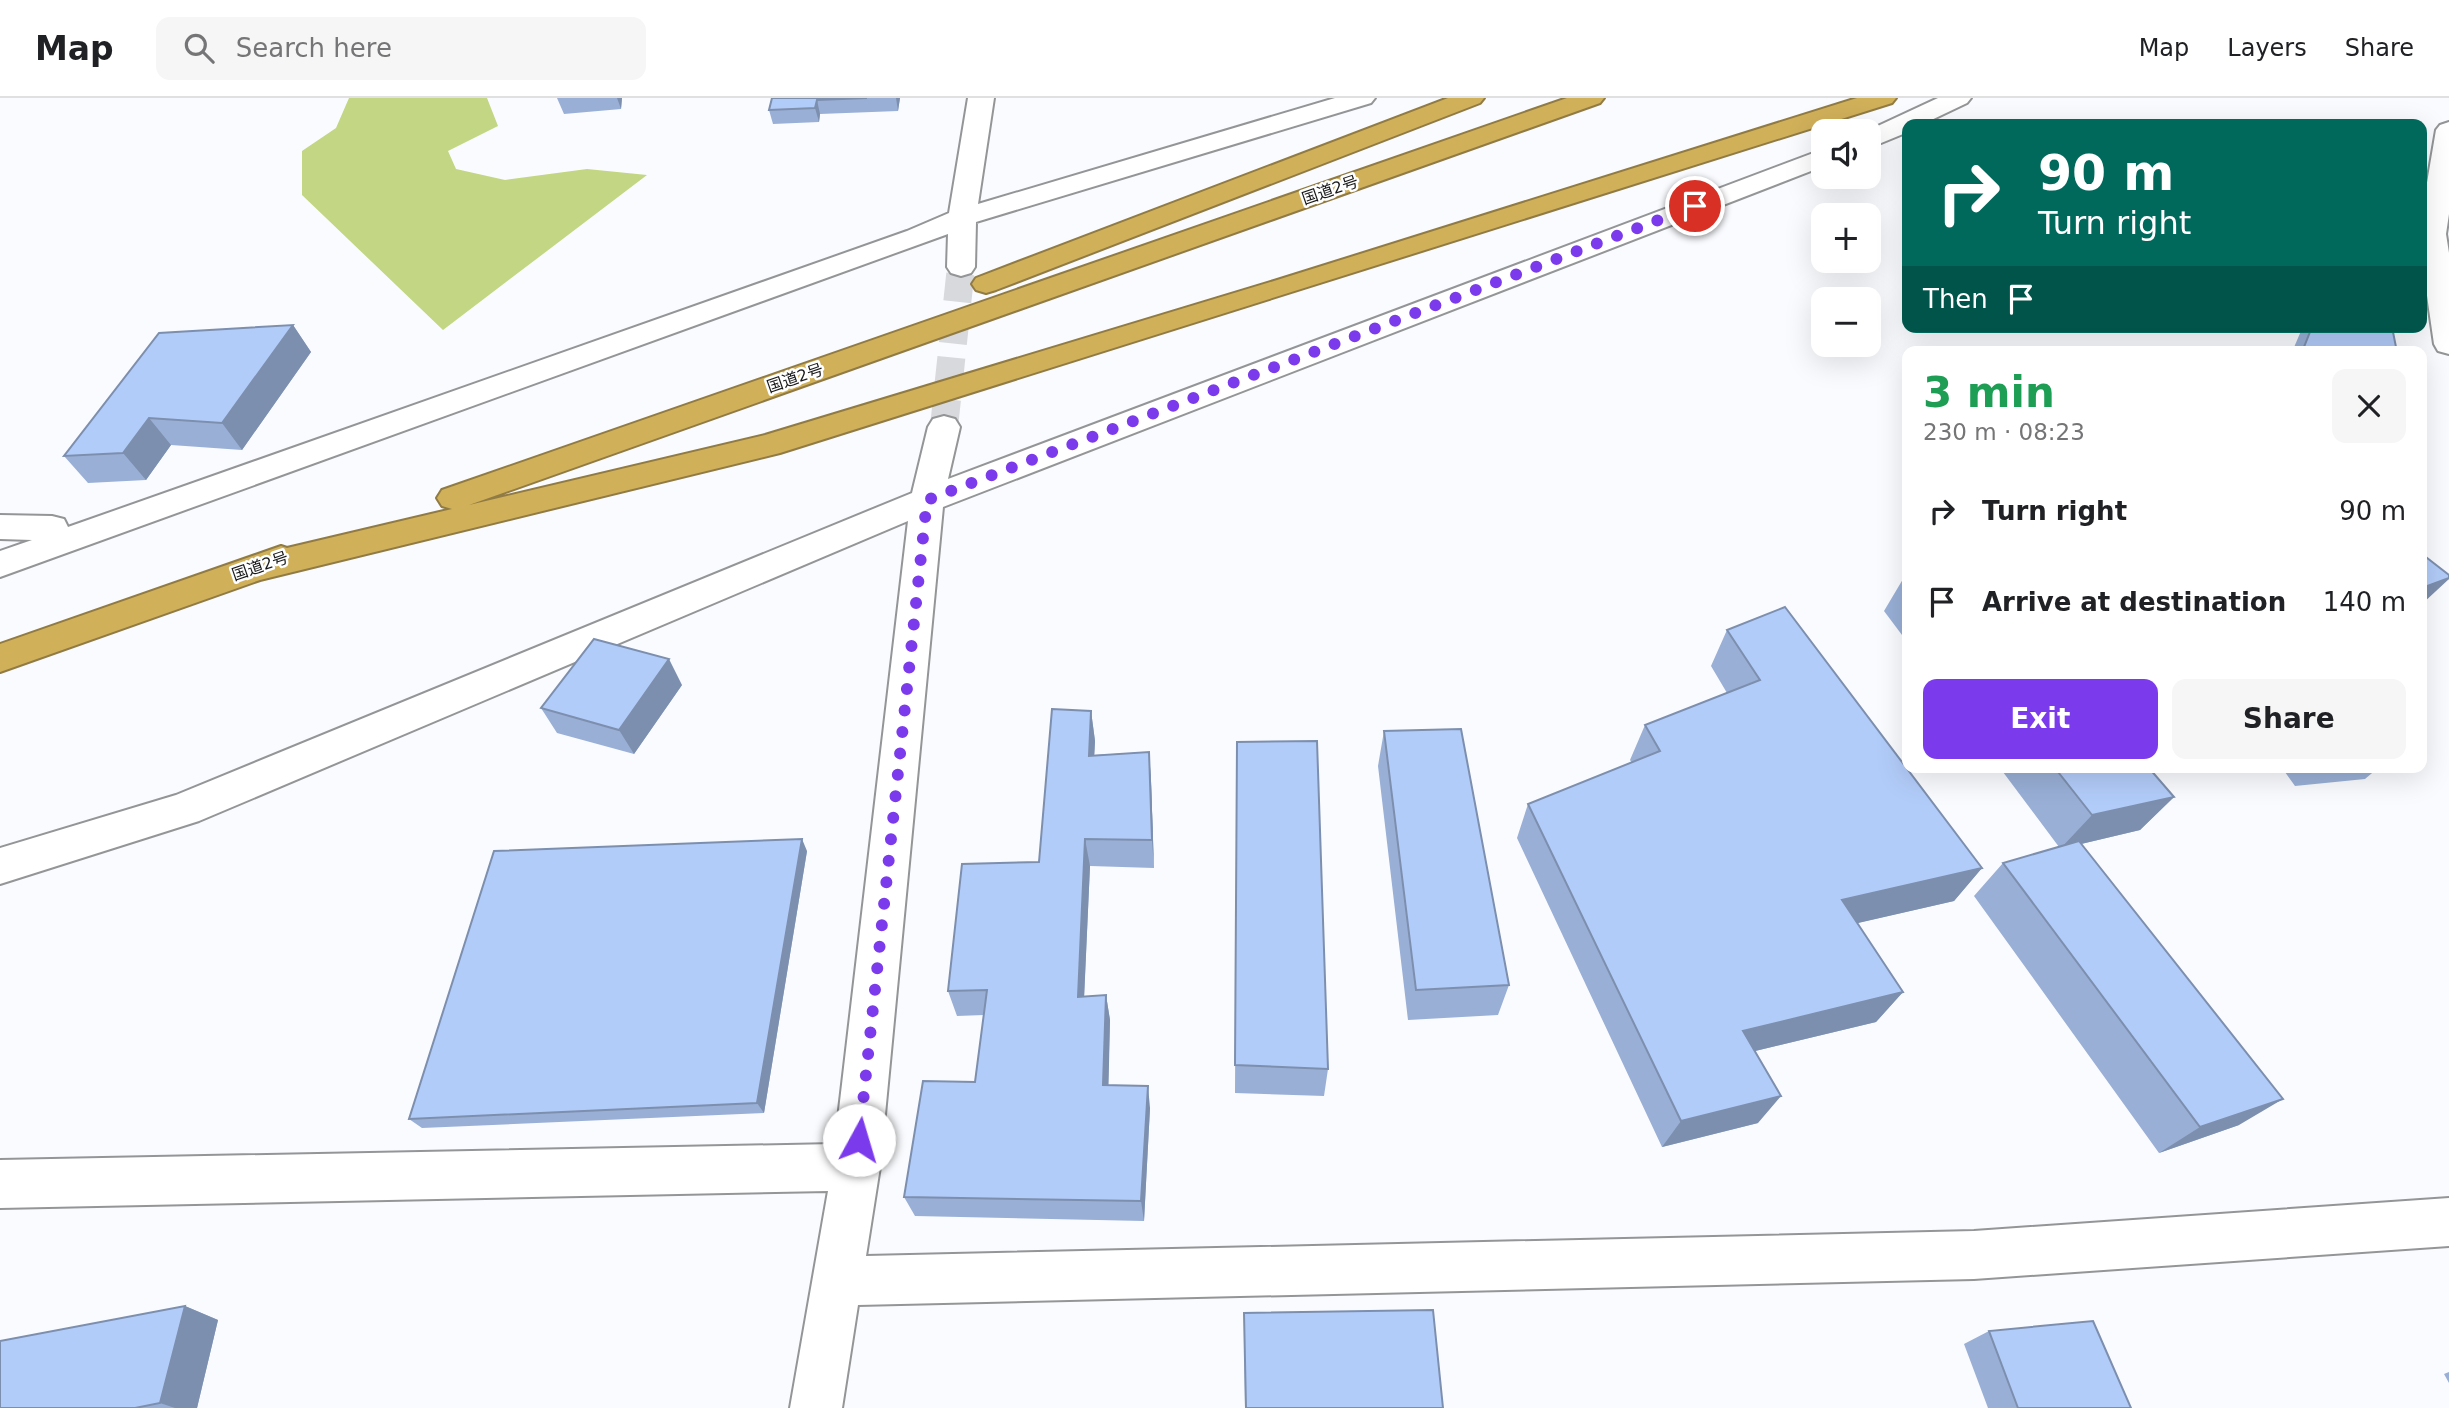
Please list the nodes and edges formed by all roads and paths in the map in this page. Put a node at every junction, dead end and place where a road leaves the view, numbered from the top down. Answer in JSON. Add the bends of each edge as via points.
{"nodes":[{"id":1,"x":981,"y":98,"type":"edge"},
{"id":2,"x":1362,"y":98,"type":"edge"},
{"id":3,"x":1471,"y":98,"type":"edge"},
{"id":4,"x":1591,"y":98,"type":"edge"},
{"id":5,"x":1883,"y":98,"type":"edge"},
{"id":6,"x":1958,"y":98,"type":"edge"},
{"id":7,"x":1914,"y":119,"type":"edge"},
{"id":8,"x":1902,"y":124,"type":"edge"},
{"id":9,"x":2449,"y":130,"type":"edge"},
{"id":10,"x":1881,"y":134,"type":"edge"},
{"id":11,"x":1811,"y":162,"type":"edge"},
{"id":12,"x":962,"y":217,"type":"junction"},
{"id":13,"x":961,"y":267,"type":"tunnel mouth"},
{"id":14,"x":2449,"y":344,"type":"edge"},
{"id":15,"x":944,"y":427,"type":"tunnel mouth"},
{"id":16,"x":927,"y":500,"type":"junction"},
{"id":17,"x":0,"y":527,"type":"edge"},
{"id":18,"x":61,"y":542,"type":"junction"},
{"id":19,"x":0,"y":564,"type":"edge"},
{"id":20,"x":257,"y":568,"type":"junction"},
{"id":21,"x":0,"y":658,"type":"edge"},
{"id":22,"x":0,"y":866,"type":"edge"},
{"id":23,"x":856,"y":1167,"type":"junction"},
{"id":24,"x":0,"y":1184,"type":"edge"},
{"id":25,"x":2449,"y":1222,"type":"edge"},
{"id":26,"x":836,"y":1282,"type":"junction"},
{"id":27,"x":816,"y":1408,"type":"edge"}],
"edges":[{"from":1,"to":12,"type":"street"},
{"from":2,"to":12,"type":"street"},
{"from":3,"to":20,"type":"highway"},
{"from":4,"to":20,"type":"highway","name":"国道2号"},
{"from":5,"to":20,"type":"highway","via":[[769,445]]},
{"from":6,"to":7,"type":"street"},
{"from":8,"to":10,"type":"street"},
{"from":9,"to":14,"type":"street","via":[[2432,234]]},
{"from":11,"to":16,"type":"street"},
{"from":12,"to":13,"type":"street"},
{"from":12,"to":18,"type":"street","via":[[917,237]]},
{"from":15,"to":16,"type":"street"},
{"from":16,"to":22,"type":"street","via":[[185,809]]},
{"from":16,"to":23,"type":"street"},
{"from":17,"to":18,"type":"street","via":[[52,528]]},
{"from":18,"to":19,"type":"street"},
{"from":20,"to":21,"type":"highway","name":"国道2号"},
{"from":23,"to":24,"type":"street"},
{"from":23,"to":26,"type":"street"},
{"from":25,"to":26,"type":"street","via":[[1974,1255]]},
{"from":26,"to":27,"type":"street"}]}
